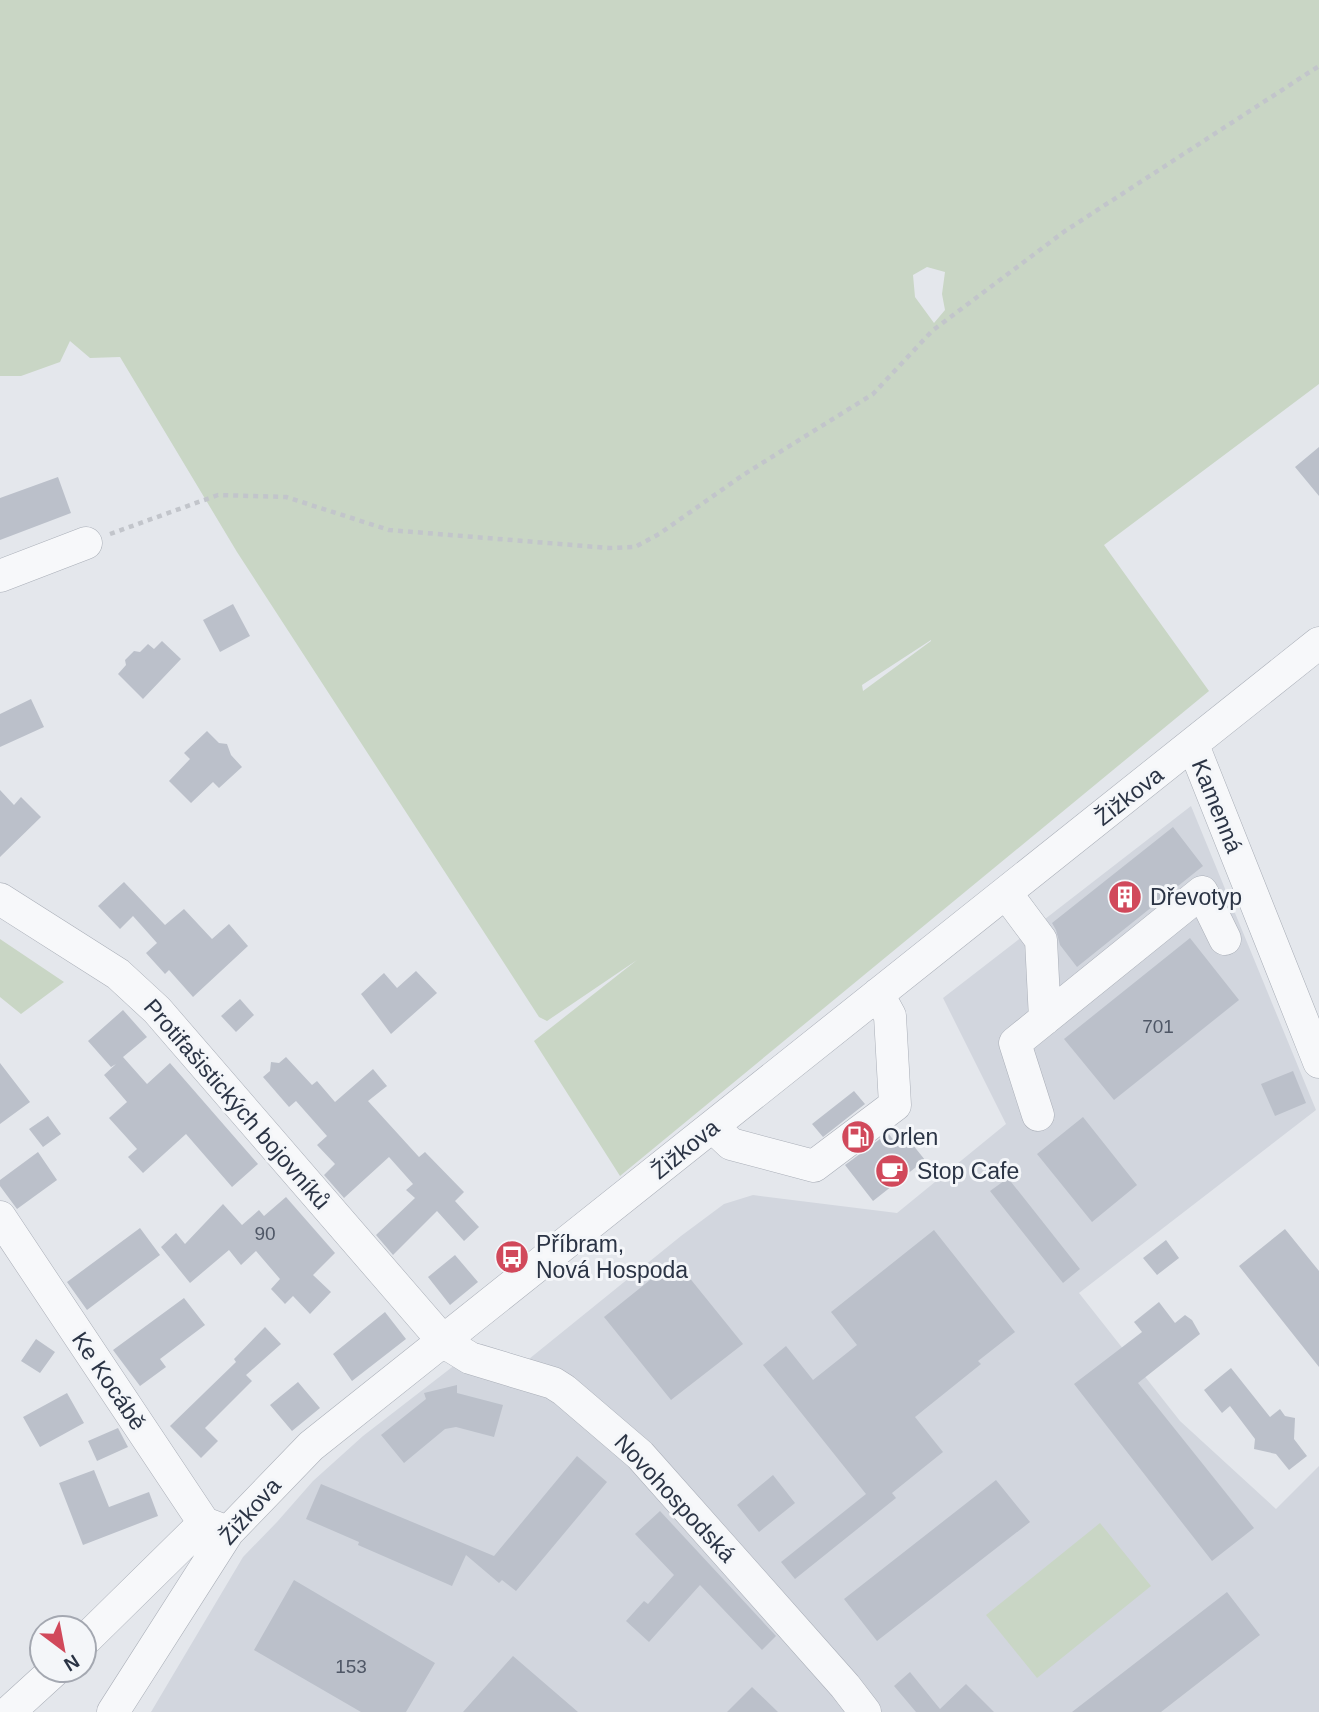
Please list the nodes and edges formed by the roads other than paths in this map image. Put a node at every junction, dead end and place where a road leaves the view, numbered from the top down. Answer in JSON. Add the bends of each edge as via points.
{"nodes":[{"id":1,"x":86,"y":542,"type":"road end"},
{"id":2,"x":0,"y":576,"type":"edge"},
{"id":3,"x":1319,"y":643,"type":"edge"},
{"id":4,"x":1193,"y":745,"type":"junction"},
{"id":5,"x":1006,"y":893,"type":"junction"},
{"id":6,"x":0,"y":899,"type":"edge"},
{"id":7,"x":1225,"y":939,"type":"dead end"},
{"id":8,"x":878,"y":994,"type":"junction"},
{"id":9,"x":1045,"y":1019,"type":"junction"},
{"id":10,"x":1319,"y":1062,"type":"edge"},
{"id":11,"x":1038,"y":1115,"type":"dead end"},
{"id":12,"x":713,"y":1127,"type":"junction"},
{"id":13,"x":0,"y":1217,"type":"edge"},
{"id":14,"x":444,"y":1342,"type":"junction"},
{"id":15,"x":216,"y":1528,"type":"junction"},
{"id":16,"x":98,"y":1629,"type":"edge"},
{"id":17,"x":40,"y":1684,"type":"edge"},
{"id":18,"x":9,"y":1712,"type":"edge"},
{"id":19,"x":113,"y":1712,"type":"edge"},
{"id":20,"x":865,"y":1712,"type":"edge"}],
"edges":[{"from":1,"to":2,"type":"street"},
{"from":3,"to":4,"type":"street","name":"Žižkova"},
{"from":4,"to":5,"type":"street","name":"Žižkova"},
{"from":4,"to":10,"type":"street","name":"Kamenná"},
{"from":5,"to":8,"type":"street","name":"Žižkova"},
{"from":5,"to":9,"type":"street","via":[[1041,940]]},
{"from":6,"to":14,"type":"street","name":"Protifašistických bojovníků","via":[[118,974],[157,1010]]},
{"from":7,"to":9,"type":"street","via":[[1202,892]]},
{"from":8,"to":12,"type":"street","name":"Žižkova"},
{"from":8,"to":12,"type":"street","via":[[890,1016],[895,1105],[814,1166],[731,1144]]},
{"from":9,"to":11,"type":"street","via":[[1015,1043]]},
{"from":12,"to":14,"type":"street","name":"Žižkova"},
{"from":13,"to":15,"type":"street","name":"Ke Kocábě"},
{"from":14,"to":15,"type":"street","name":"Žižkova"},
{"from":14,"to":20,"type":"street","name":"Novohospodská","via":[[470,1358],[553,1383],[640,1455]]},
{"from":15,"to":16,"type":"street"},
{"from":15,"to":19,"type":"street","name":"Žižkova"},
{"from":17,"to":18,"type":"street"}]}
